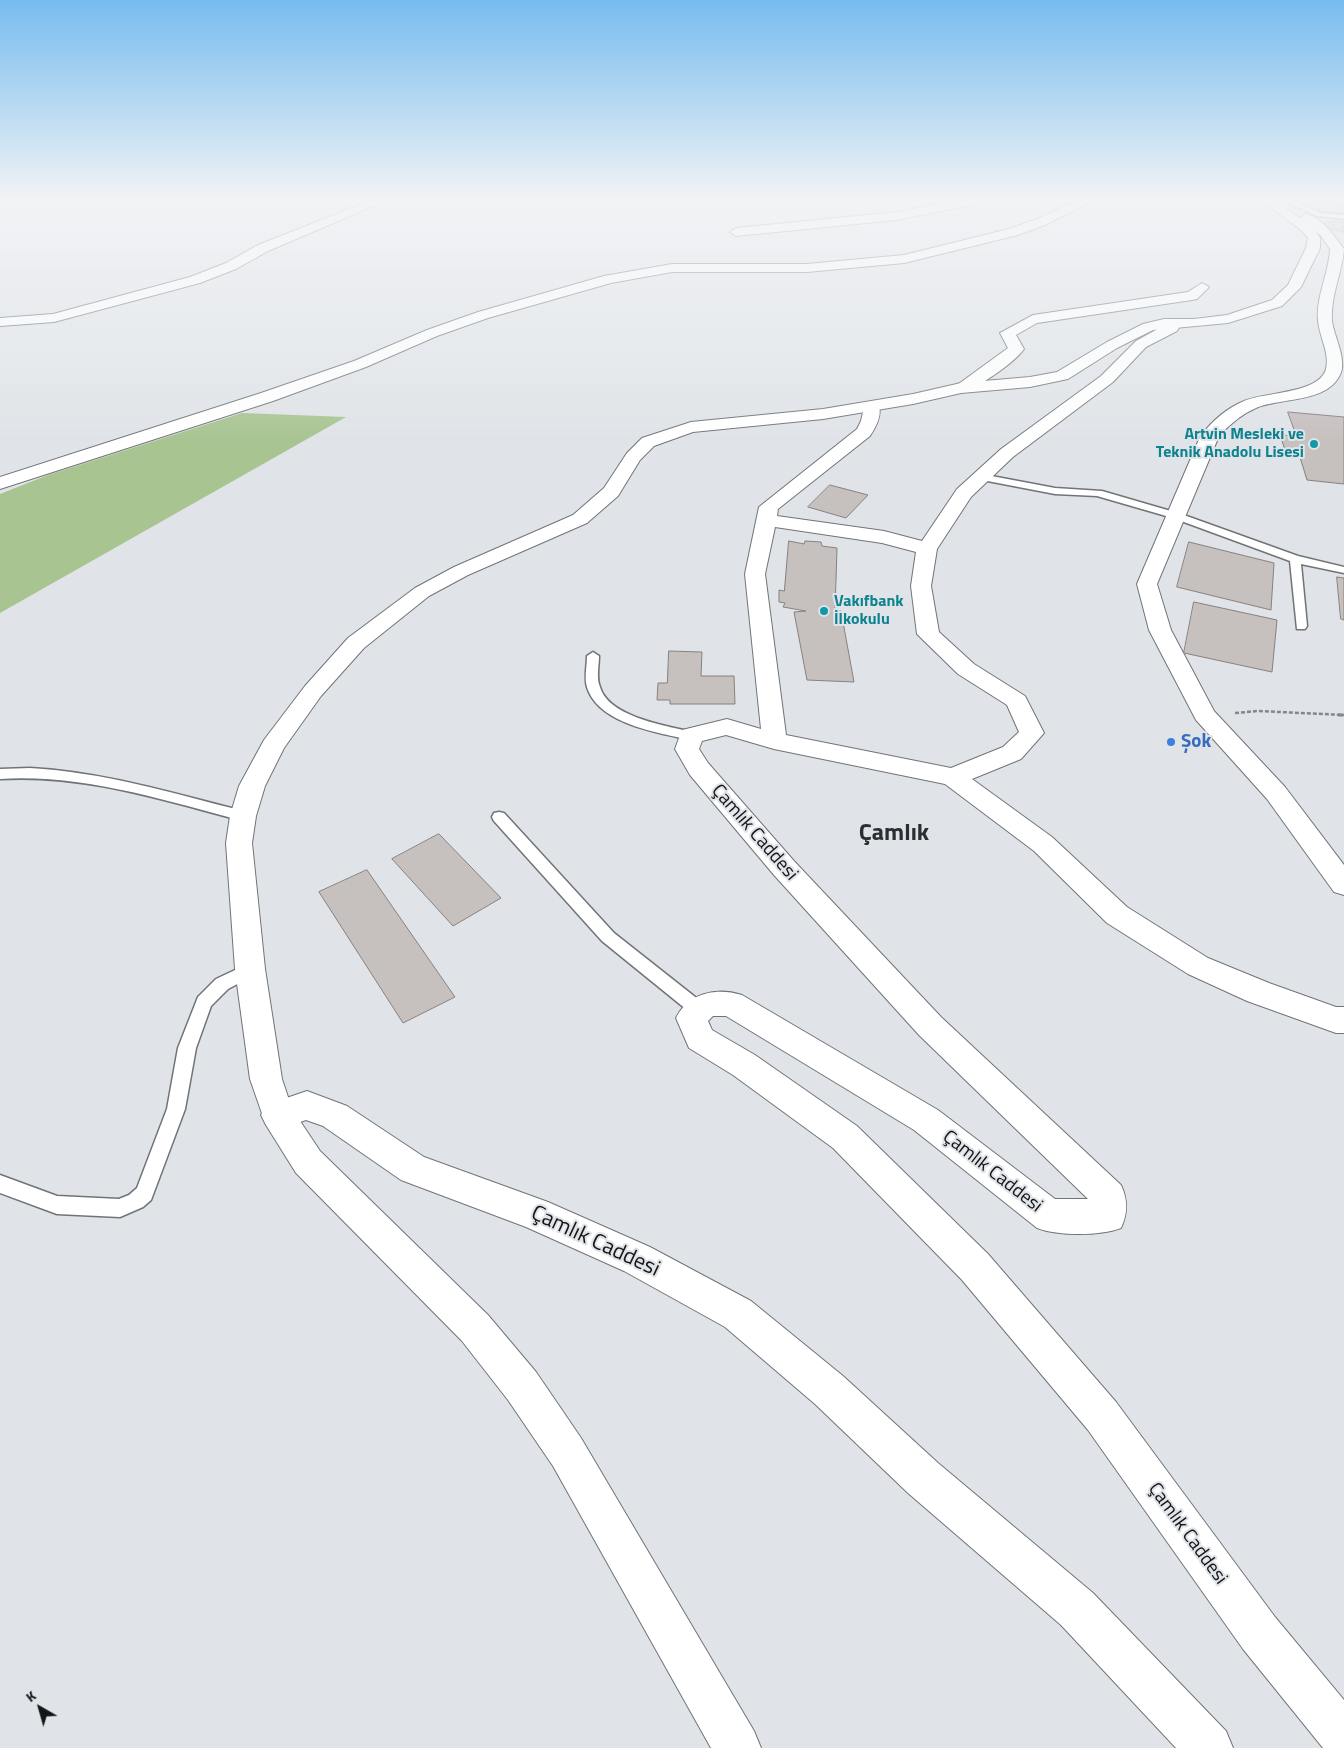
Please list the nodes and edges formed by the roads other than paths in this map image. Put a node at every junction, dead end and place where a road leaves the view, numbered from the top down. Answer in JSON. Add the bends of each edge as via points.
{"nodes":[{"id":1,"x":196,"y":280,"type":"edge"},
{"id":2,"x":608,"y":280,"type":"edge"},
{"id":3,"x":1298,"y":280,"type":"edge"},
{"id":4,"x":1334,"y":280,"type":"edge"},
{"id":5,"x":1202,"y":287,"type":"dead end"},
{"id":6,"x":0,"y":322,"type":"edge"},
{"id":7,"x":1174,"y":324,"type":"junction"},
{"id":8,"x":1336,"y":375,"type":"edge"},
{"id":9,"x":961,"y":388,"type":"junction"},
{"id":10,"x":871,"y":407,"type":"junction"},
{"id":11,"x":981,"y":476,"type":"junction"},
{"id":12,"x":0,"y":483,"type":"edge"},
{"id":13,"x":1176,"y":516,"type":"junction"},
{"id":14,"x":765,"y":520,"type":"junction"},
{"id":15,"x":927,"y":549,"type":"junction"},
{"id":16,"x":1295,"y":559,"type":"junction"},
{"id":17,"x":1344,"y":570,"type":"edge"},
{"id":18,"x":1301,"y":626,"type":"dead end"},
{"id":19,"x":593,"y":656,"type":"dead end"},
{"id":20,"x":691,"y":736,"type":"junction"},
{"id":21,"x":774,"y":741,"type":"junction"},
{"id":22,"x":0,"y":774,"type":"edge"},
{"id":23,"x":953,"y":777,"type":"junction"},
{"id":24,"x":243,"y":816,"type":"junction"},
{"id":25,"x":499,"y":817,"type":"dead end"},
{"id":26,"x":1344,"y":885,"type":"edge"},
{"id":27,"x":250,"y":968,"type":"junction"},
{"id":28,"x":698,"y":1009,"type":"junction"},
{"id":29,"x":1344,"y":1020,"type":"edge"},
{"id":30,"x":278,"y":1115,"type":"junction"},
{"id":31,"x":0,"y":1184,"type":"edge"},
{"id":32,"x":1344,"y":1737,"type":"edge"},
{"id":33,"x":737,"y":1748,"type":"edge"},
{"id":34,"x":1209,"y":1748,"type":"edge"}],
"edges":[{"from":1,"to":6,"type":"street","via":[[54,318]]},
{"from":2,"to":12,"type":"street","via":[[483,315],[268,397]]},
{"from":3,"to":7,"type":"street","via":[[1277,303],[1247,314],[1211,322]]},
{"from":4,"to":8,"type":"street","via":[[1325,314]]},
{"from":5,"to":9,"type":"street","via":[[1192,296],[1033,319],[1008,333],[1016,349]]},
{"from":7,"to":9,"type":"street","via":[[1141,329],[1062,376]]},
{"from":7,"to":11,"type":"street","via":[[1141,344],[1107,379]]},
{"from":8,"to":13,"type":"street","via":[[1316,389],[1256,402],[1228,418],[1209,438]]},
{"from":9,"to":10,"type":"street"},
{"from":10,"to":14,"type":"street","via":[[870,421],[864,432],[769,507]]},
{"from":10,"to":24,"type":"street","via":[[691,427],[648,442],[633,457],[611,492],[580,519],[461,571],[422,592],[356,643],[313,691],[273,746],[252,786]]},
{"from":11,"to":13,"type":"lane","via":[[1055,491],[1098,494]]},
{"from":11,"to":15,"type":"street","via":[[964,493]]},
{"from":13,"to":16,"type":"lane"},
{"from":13,"to":26,"type":"street","via":[[1147,584],[1160,630],[1204,715],[1276,793]]},
{"from":14,"to":15,"type":"street","via":[[884,537]]},
{"from":14,"to":21,"type":"street","via":[[755,574]]},
{"from":15,"to":23,"type":"street","via":[[921,586],[928,634],[966,669],[1017,701],[1032,733],[1012,752]]},
{"from":16,"to":17,"type":"lane"},
{"from":16,"to":18,"type":"lane"},
{"from":19,"to":20,"type":"lane","via":[[593,689],[605,704],[645,726]]},
{"from":20,"to":21,"type":"street","via":[[727,727]]},
{"from":20,"to":28,"type":"street","name":"Çamlık Caddesi","via":[[687,749],[699,769],[784,868],[930,1026],[1109,1196],[1109,1216],[1049,1216],[926,1120],[731,1004],[708,1003]]},
{"from":21,"to":23,"type":"street"},
{"from":22,"to":24,"type":"lane","via":[[52,772],[88,777]]},
{"from":23,"to":29,"type":"street","via":[[1044,844],[1117,915],[1198,966],[1258,992]]},
{"from":24,"to":27,"type":"street","via":[[239,843]]},
{"from":25,"to":28,"type":"lane","via":[[608,937]]},
{"from":27,"to":30,"type":"street","via":[[266,1079]]},
{"from":27,"to":31,"type":"lane","via":[[222,984],[204,1002],[187,1048],[176,1109],[144,1194],[136,1201],[120,1208],[57,1205]]},
{"from":28,"to":32,"type":"street","name":"Çamlık Caddesi","via":[[691,1018],[700,1039],[845,1137],[975,1267],[1102,1416],[1259,1634]]},
{"from":30,"to":33,"type":"street","via":[[308,1162],[475,1328],[522,1386],[568,1452]]},
{"from":30,"to":34,"type":"street","name":"Çamlık Caddesi","via":[[307,1106],[335,1116],[414,1169],[536,1214],[636,1260],[738,1314],[1077,1609]]}]}
